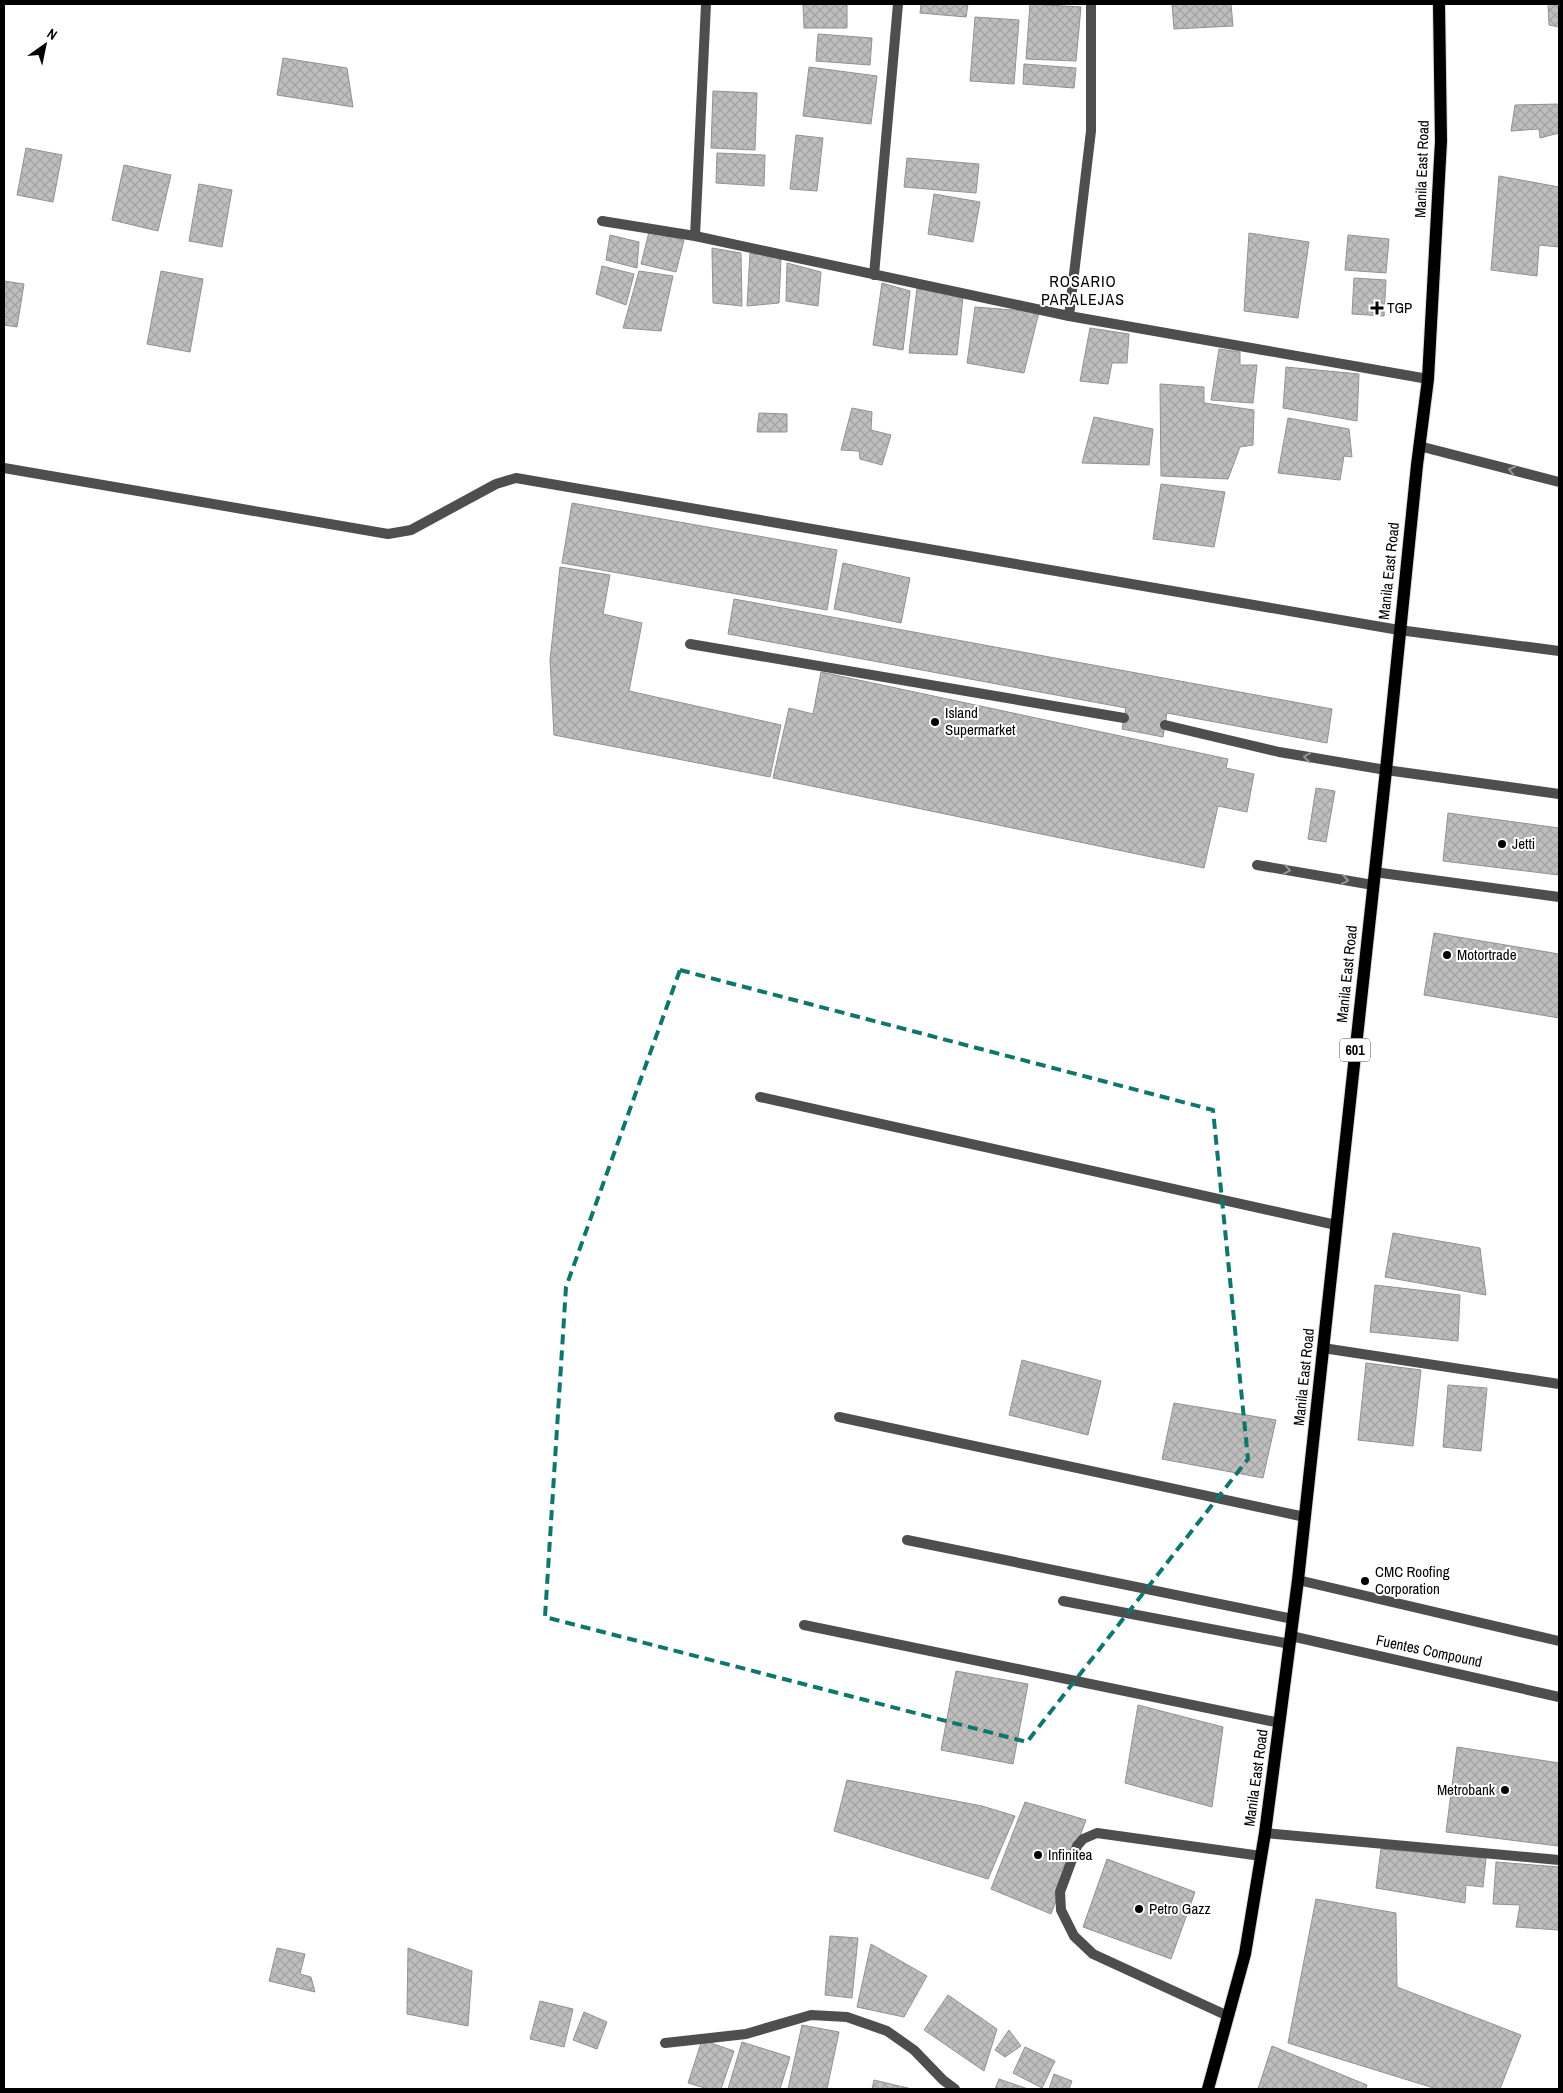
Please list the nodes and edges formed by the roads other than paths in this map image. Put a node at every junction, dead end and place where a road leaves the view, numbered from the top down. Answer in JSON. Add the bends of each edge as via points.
{"nodes":[{"id":1,"x":706,"y":4,"type":"edge"},
{"id":2,"x":898,"y":4,"type":"edge"},
{"id":3,"x":1091,"y":4,"type":"edge"},
{"id":4,"x":1439,"y":4,"type":"edge"},
{"id":5,"x":602,"y":220,"type":"dead end"},
{"id":6,"x":695,"y":236,"type":"junction"},
{"id":7,"x":874,"y":275,"type":"junction"},
{"id":8,"x":1070,"y":316,"type":"junction"},
{"id":9,"x":1428,"y":379,"type":"junction"},
{"id":10,"x":1419,"y":446,"type":"junction"},
{"id":11,"x":4,"y":468,"type":"edge"},
{"id":12,"x":1559,"y":482,"type":"edge"},
{"id":13,"x":1399,"y":630,"type":"junction"},
{"id":14,"x":690,"y":644,"type":"dead end"},
{"id":15,"x":1559,"y":650,"type":"edge"},
{"id":16,"x":1124,"y":718,"type":"dead end"},
{"id":17,"x":1165,"y":725,"type":"dead end"},
{"id":18,"x":1386,"y":770,"type":"junction"},
{"id":19,"x":1559,"y":794,"type":"edge"},
{"id":20,"x":1257,"y":865,"type":"dead end"},
{"id":21,"x":1374,"y":872,"type":"junction"},
{"id":22,"x":1373,"y":885,"type":"junction"},
{"id":23,"x":1559,"y":897,"type":"edge"},
{"id":24,"x":760,"y":1097,"type":"dead end"},
{"id":25,"x":1336,"y":1225,"type":"junction"},
{"id":26,"x":1323,"y":1348,"type":"junction"},
{"id":27,"x":1559,"y":1384,"type":"edge"},
{"id":28,"x":840,"y":1417,"type":"dead end"},
{"id":29,"x":1305,"y":1517,"type":"junction"},
{"id":30,"x":907,"y":1540,"type":"dead end"},
{"id":31,"x":1298,"y":1580,"type":"junction"},
{"id":32,"x":1063,"y":1601,"type":"dead end"},
{"id":33,"x":1293,"y":1619,"type":"junction"},
{"id":34,"x":804,"y":1625,"type":"dead end"},
{"id":35,"x":1291,"y":1640,"type":"junction"},
{"id":36,"x":1559,"y":1641,"type":"edge"},
{"id":37,"x":1559,"y":1697,"type":"edge"},
{"id":38,"x":1280,"y":1723,"type":"junction"},
{"id":39,"x":1265,"y":1833,"type":"junction"},
{"id":40,"x":1261,"y":1856,"type":"junction"},
{"id":41,"x":1559,"y":1860,"type":"edge"},
{"id":42,"x":1228,"y":2016,"type":"junction"},
{"id":43,"x":665,"y":2043,"type":"dead end"},
{"id":44,"x":955,"y":2089,"type":"edge"},
{"id":45,"x":1208,"y":2089,"type":"edge"}],
"edges":[{"from":1,"to":6,"type":"street"},
{"from":2,"to":7,"type":"street"},
{"from":3,"to":8,"type":"street","via":[[1091,131]]},
{"from":4,"to":9,"type":"main road","name":"Manila East Road","number":"601","via":[[1441,141]]},
{"from":5,"to":6,"type":"street"},
{"from":6,"to":7,"type":"street"},
{"from":7,"to":8,"type":"street"},
{"from":8,"to":9,"type":"street"},
{"from":9,"to":10,"type":"main road","name":"Manila East Road","number":"601"},
{"from":12,"to":10,"type":"street","one_way":true},
{"from":10,"to":13,"type":"main road","name":"Manila East Road","number":"601"},
{"from":11,"to":13,"type":"street","via":[[388,534],[411,530],[496,484],[516,478]]},
{"from":13,"to":15,"type":"street"},
{"from":13,"to":18,"type":"main road","name":"Manila East Road","number":"601"},
{"from":14,"to":16,"type":"street"},
{"from":18,"to":17,"type":"street","one_way":true,"via":[[1279,752]]},
{"from":18,"to":19,"type":"street"},
{"from":18,"to":21,"type":"main road","name":"Manila East Road","number":"601"},
{"from":20,"to":22,"type":"street","one_way":true},
{"from":21,"to":22,"type":"main road","name":"Manila East Road","number":"601"},
{"from":21,"to":23,"type":"street"},
{"from":22,"to":25,"type":"main road","name":"Manila East Road","number":"601"},
{"from":24,"to":25,"type":"street"},
{"from":25,"to":26,"type":"main road","name":"Manila East Road","number":"601"},
{"from":26,"to":27,"type":"street"},
{"from":26,"to":29,"type":"main road","name":"Manila East Road","number":"601"},
{"from":28,"to":29,"type":"street"},
{"from":29,"to":31,"type":"main road","name":"Manila East Road","number":"601"},
{"from":30,"to":33,"type":"street"},
{"from":31,"to":33,"type":"main road","name":"Manila East Road","number":"601"},
{"from":31,"to":36,"type":"street"},
{"from":32,"to":35,"type":"street","name":"Fuentes Compound"},
{"from":33,"to":35,"type":"main road","name":"Manila East Road","number":"601"},
{"from":34,"to":38,"type":"street"},
{"from":35,"to":37,"type":"street","name":"Fuentes Compound"},
{"from":35,"to":38,"type":"main road","name":"Manila East Road","number":"601"},
{"from":38,"to":39,"type":"main road","name":"Manila East Road","number":"601"},
{"from":39,"to":40,"type":"main road","name":"Manila East Road","number":"601"},
{"from":39,"to":41,"type":"street"},
{"from":40,"to":42,"type":"main road","name":"Manila East Road","number":"601","via":[[1245,1954]]},
{"from":40,"to":42,"type":"street","via":[[1097,1832],[1077,1846],[1060,1892],[1061,1910],[1066,1922],[1074,1936],[1093,1954]]},
{"from":42,"to":45,"type":"main road","name":"Manila East Road","number":"601"},
{"from":43,"to":44,"type":"street","via":[[746,2034],[811,2015],[847,2017],[887,2031],[914,2050]]}]}
